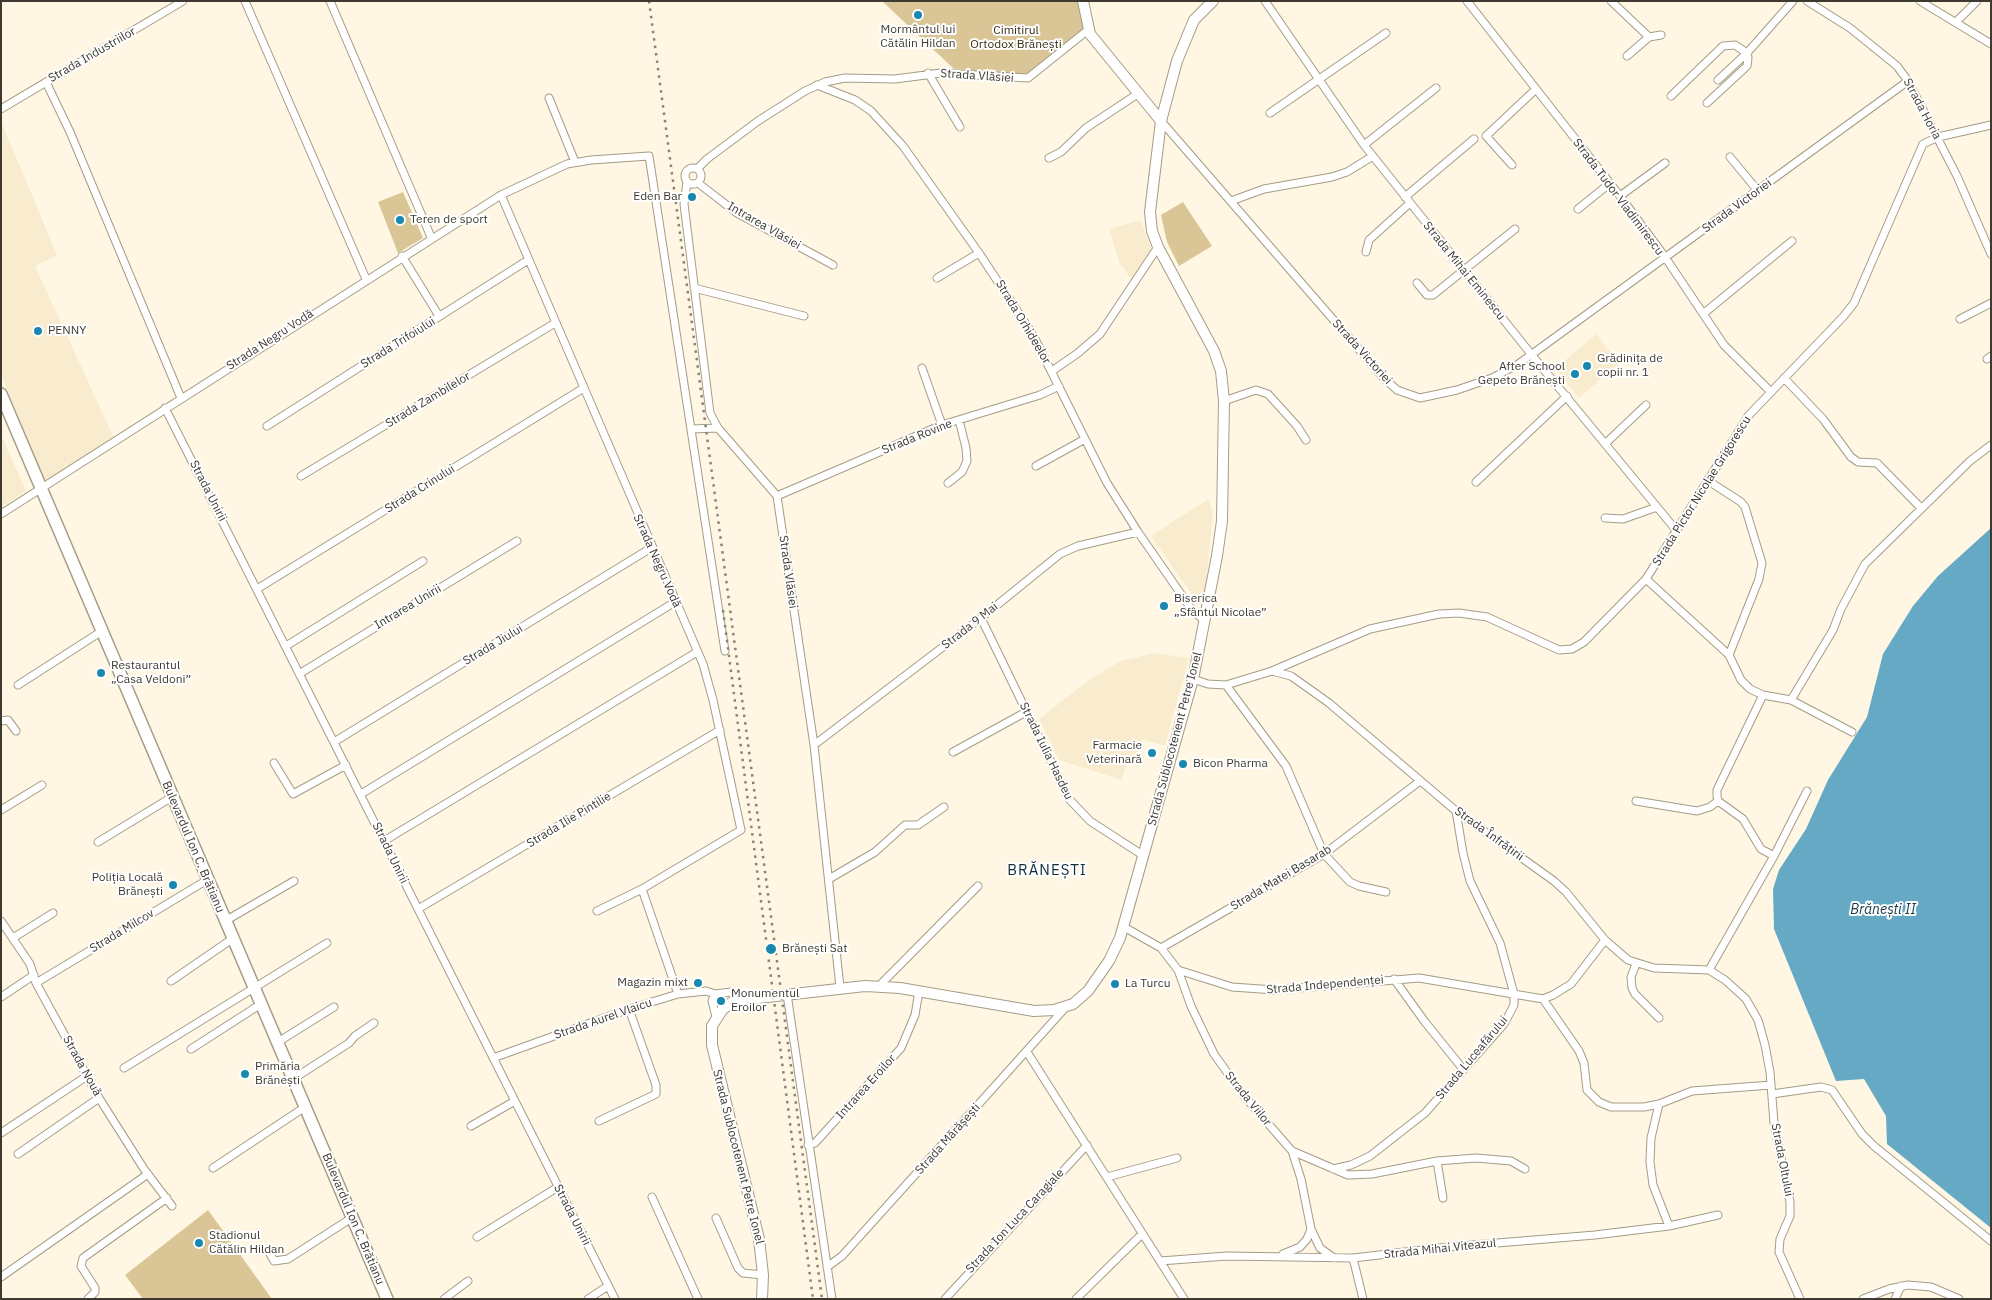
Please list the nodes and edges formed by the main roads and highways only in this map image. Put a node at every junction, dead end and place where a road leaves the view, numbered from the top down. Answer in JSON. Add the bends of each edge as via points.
{"nodes":[{"id":1,"x":1083,"y":1,"type":"edge"},
{"id":2,"x":1213,"y":1,"type":"edge"},
{"id":3,"x":1161,"y":121,"type":"junction"},
{"id":4,"x":1,"y":394,"type":"edge"},
{"id":5,"x":387,"y":1299,"type":"edge"},
{"id":6,"x":762,"y":1299,"type":"edge"}],
"edges":[{"from":1,"to":3,"type":"main road","name":"Strada Victoriei","via":[[1088,30]]},
{"from":2,"to":3,"type":"main road","name":"Strada Sublocotenent Petre Ionel","via":[[1200,12],[1188,32],[1176,61]]},
{"from":3,"to":6,"type":"main road","name":"Strada Sublocotenent Petre Ionel","via":[[1150,222],[1158,247],[1218,360],[1224,401],[1222,521],[1193,679],[1124,927],[1115,950],[1094,985],[1066,1007],[1034,1011],[879,986],[787,994],[741,1001],[725,1007],[716,1017],[712,1030],[713,1052],[759,1239]]},
{"from":4,"to":5,"type":"main road","name":"Bulevardul Ion C. Brătianu"}]}
